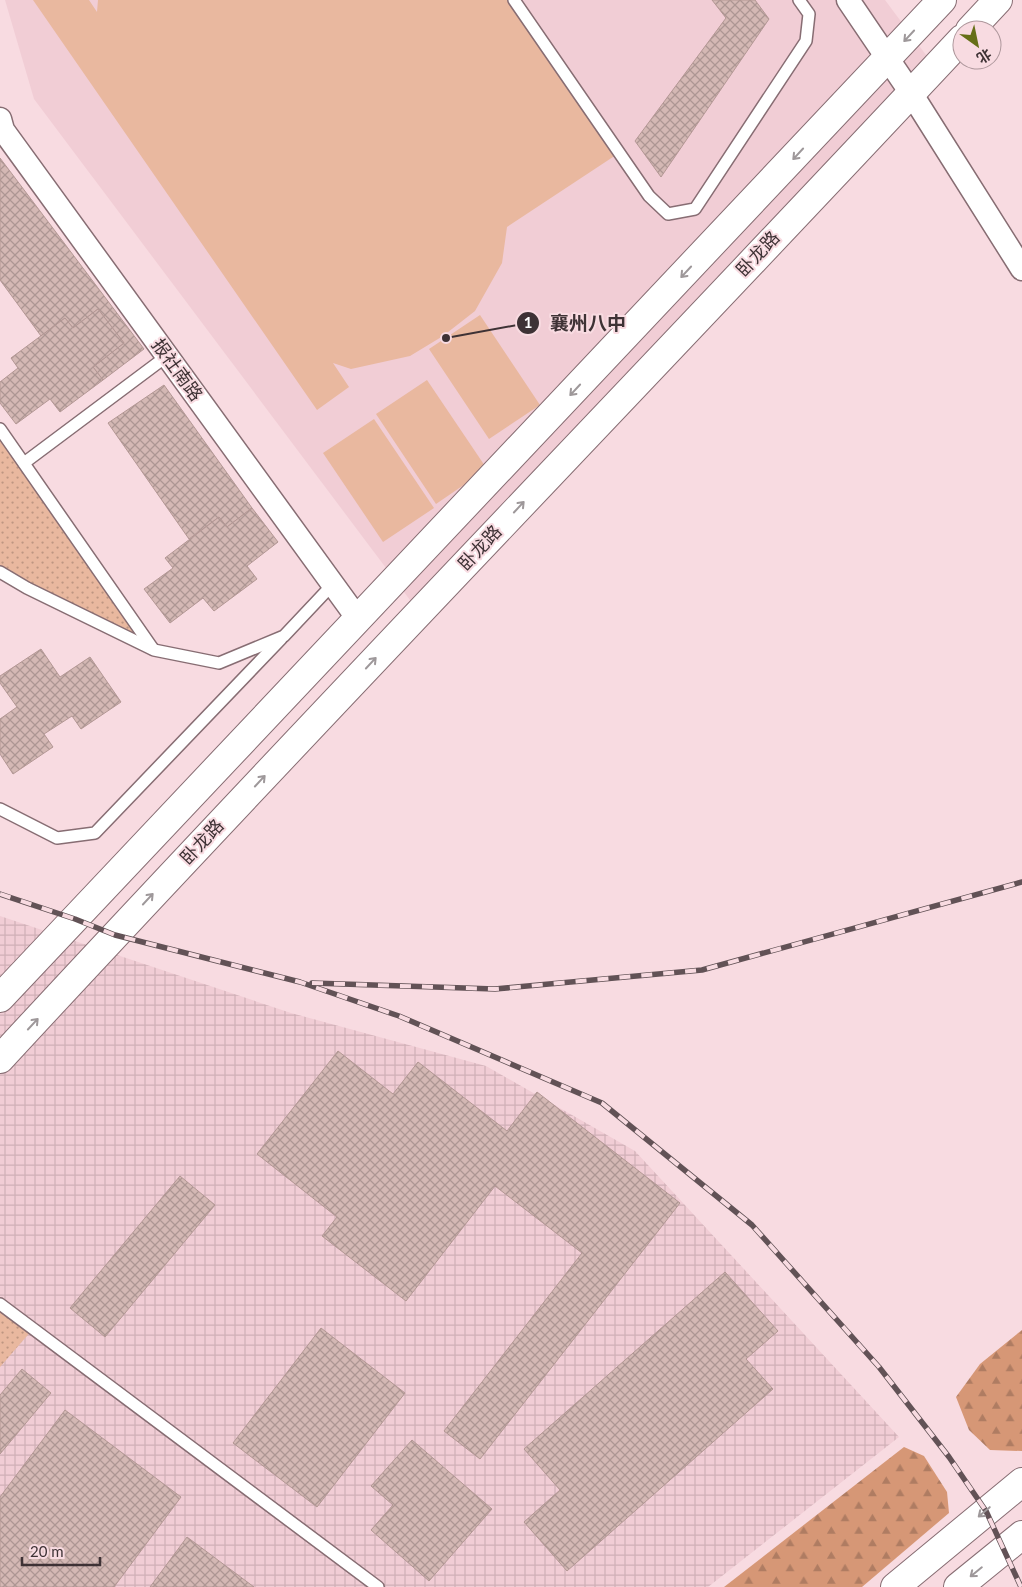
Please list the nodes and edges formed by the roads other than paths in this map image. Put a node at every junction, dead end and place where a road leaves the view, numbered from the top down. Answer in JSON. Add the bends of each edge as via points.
{"nodes":[{"id":1,"x":514,"y":0,"type":"edge"},
{"id":2,"x":799,"y":0,"type":"edge"},
{"id":3,"x":848,"y":0,"type":"edge"},
{"id":4,"x":942,"y":0,"type":"edge"},
{"id":5,"x":998,"y":0,"type":"edge"},
{"id":6,"x":979,"y":20,"type":"edge"},
{"id":7,"x":952,"y":50,"type":"edge"},
{"id":8,"x":887,"y":59,"type":"junction"},
{"id":9,"x":911,"y":93,"type":"junction"},
{"id":10,"x":0,"y":119,"type":"edge"},
{"id":11,"x":1022,"y":269,"type":"edge"},
{"id":12,"x":167,"y":356,"type":"junction"},
{"id":13,"x":0,"y":428,"type":"edge"},
{"id":14,"x":24,"y":463,"type":"junction"},
{"id":15,"x":0,"y":572,"type":"edge"},
{"id":16,"x":333,"y":584,"type":"junction"},
{"id":17,"x":358,"y":619,"type":"junction"},
{"id":18,"x":284,"y":636,"type":"junction"},
{"id":19,"x":154,"y":650,"type":"junction"},
{"id":20,"x":0,"y":808,"type":"edge"},
{"id":21,"x":0,"y":998,"type":"edge"},
{"id":22,"x":0,"y":1059,"type":"edge"},
{"id":23,"x":0,"y":1304,"type":"edge"},
{"id":24,"x":1022,"y":1482,"type":"edge"},
{"id":25,"x":1022,"y":1535,"type":"edge"},
{"id":26,"x":378,"y":1587,"type":"edge"},
{"id":27,"x":895,"y":1587,"type":"edge"},
{"id":28,"x":958,"y":1587,"type":"edge"}],
"edges":[{"from":1,"to":2,"type":"lane","via":[[649,196],[668,214],[696,208],[806,41],[809,14]]},
{"from":3,"to":8,"type":"street"},
{"from":4,"to":8,"type":"main road","one_way":true},
{"from":5,"to":6,"type":"main road"},
{"from":7,"to":9,"type":"main road","name":"卧龙路"},
{"from":8,"to":9,"type":"street"},
{"from":8,"to":17,"type":"main road","one_way":true},
{"from":9,"to":11,"type":"street"},
{"from":22,"to":9,"type":"main road","name":"卧龙路","one_way":true},
{"from":10,"to":12,"type":"street","name":"报社南路","via":[[3,130]]},
{"from":12,"to":14,"type":"lane"},
{"from":12,"to":16,"type":"street","name":"报社南路"},
{"from":13,"to":14,"type":"lane"},
{"from":14,"to":19,"type":"lane"},
{"from":15,"to":19,"type":"lane"},
{"from":16,"to":17,"type":"street","name":"报社南路"},
{"from":16,"to":18,"type":"lane"},
{"from":17,"to":21,"type":"main road"},
{"from":18,"to":19,"type":"lane","via":[[219,663]]},
{"from":18,"to":20,"type":"lane","via":[[95,833],[56,838]]},
{"from":23,"to":26,"type":"lane"},
{"from":24,"to":27,"type":"main road","one_way":true},
{"from":25,"to":28,"type":"main road","one_way":true}]}
